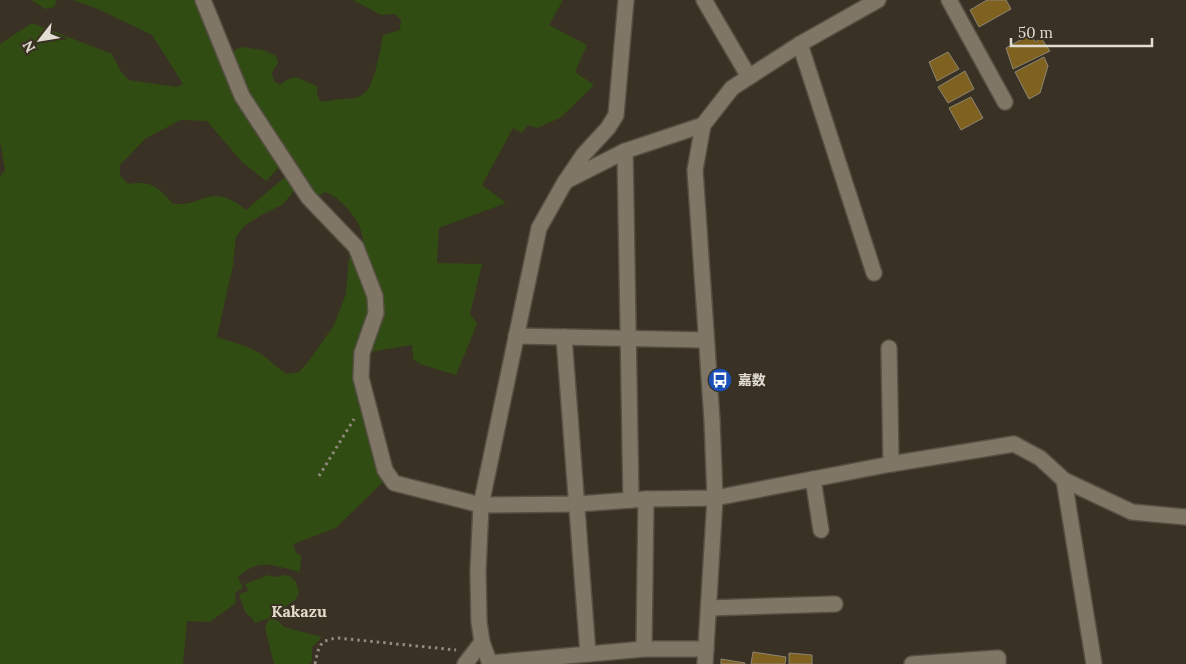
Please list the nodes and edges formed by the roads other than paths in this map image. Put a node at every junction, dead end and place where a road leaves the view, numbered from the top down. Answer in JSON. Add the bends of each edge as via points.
{"nodes":[{"id":1,"x":203,"y":0,"type":"edge"},
{"id":2,"x":626,"y":0,"type":"edge"},
{"id":3,"x":704,"y":0,"type":"edge"},
{"id":4,"x":878,"y":0,"type":"edge"},
{"id":5,"x":949,"y":0,"type":"edge"},
{"id":6,"x":800,"y":44,"type":"junction"},
{"id":7,"x":749,"y":77,"type":"junction"},
{"id":8,"x":1005,"y":102,"type":"dead end"},
{"id":9,"x":704,"y":125,"type":"junction"},
{"id":10,"x":625,"y":151,"type":"junction"},
{"id":11,"x":565,"y":182,"type":"junction"},
{"id":12,"x":874,"y":272,"type":"dead end"},
{"id":13,"x":516,"y":336,"type":"junction"},
{"id":14,"x":564,"y":337,"type":"junction"},
{"id":15,"x":628,"y":338,"type":"junction"},
{"id":16,"x":706,"y":340,"type":"junction"},
{"id":17,"x":889,"y":348,"type":"dead end"},
{"id":18,"x":891,"y":464,"type":"junction"},
{"id":19,"x":813,"y":479,"type":"junction"},
{"id":20,"x":1064,"y":480,"type":"junction"},
{"id":21,"x":715,"y":498,"type":"junction"},
{"id":22,"x":638,"y":499,"type":"junction"},
{"id":23,"x":578,"y":504,"type":"junction"},
{"id":24,"x":481,"y":505,"type":"junction"},
{"id":25,"x":1186,"y":517,"type":"edge"},
{"id":26,"x":821,"y":530,"type":"dead end"},
{"id":27,"x":835,"y":604,"type":"dead end"},
{"id":28,"x":709,"y":608,"type":"junction"},
{"id":29,"x":644,"y":649,"type":"junction"},
{"id":30,"x":474,"y":653,"type":"edge"},
{"id":31,"x":588,"y":654,"type":"junction"},
{"id":32,"x":705,"y":656,"type":"edge"},
{"id":33,"x":626,"y":657,"type":"edge"},
{"id":34,"x":490,"y":664,"type":"edge"},
{"id":35,"x":912,"y":664,"type":"edge"},
{"id":36,"x":998,"y":664,"type":"edge"},
{"id":37,"x":1094,"y":664,"type":"edge"}],
"edges":[{"from":1,"to":24,"type":"street","via":[[242,96],[308,197],[356,247],[376,296],[376,313],[362,353],[361,378],[385,470],[394,483]]},
{"from":2,"to":11,"type":"street","via":[[616,115]]},
{"from":3,"to":7,"type":"street"},
{"from":4,"to":6,"type":"street"},
{"from":5,"to":8,"type":"street"},
{"from":6,"to":7,"type":"street"},
{"from":6,"to":12,"type":"street"},
{"from":7,"to":9,"type":"street","via":[[732,88]]},
{"from":9,"to":10,"type":"street"},
{"from":9,"to":16,"type":"street","via":[[695,170]]},
{"from":10,"to":11,"type":"street"},
{"from":10,"to":15,"type":"street"},
{"from":11,"to":13,"type":"street","via":[[539,228]]},
{"from":13,"to":14,"type":"street"},
{"from":13,"to":24,"type":"street"},
{"from":14,"to":15,"type":"street"},
{"from":14,"to":23,"type":"street"},
{"from":15,"to":16,"type":"street"},
{"from":15,"to":22,"type":"street"},
{"from":16,"to":21,"type":"street"},
{"from":17,"to":18,"type":"street"},
{"from":18,"to":19,"type":"street"},
{"from":18,"to":20,"type":"street","via":[[1014,444],[1040,458]]},
{"from":19,"to":21,"type":"street"},
{"from":19,"to":26,"type":"street"},
{"from":20,"to":25,"type":"street","via":[[1132,512]]},
{"from":20,"to":37,"type":"street"},
{"from":21,"to":22,"type":"street"},
{"from":21,"to":28,"type":"street"},
{"from":22,"to":23,"type":"street"},
{"from":22,"to":29,"type":"street"},
{"from":23,"to":24,"type":"street"},
{"from":23,"to":31,"type":"street"},
{"from":24,"to":30,"type":"street","via":[[479,622]]},
{"from":27,"to":28,"type":"street"},
{"from":28,"to":32,"type":"street"},
{"from":29,"to":32,"type":"street"},
{"from":29,"to":33,"type":"street"},
{"from":30,"to":34,"type":"street"},
{"from":31,"to":33,"type":"street"},
{"from":31,"to":34,"type":"street"},
{"from":35,"to":36,"type":"street","via":[[998,658]]}]}
